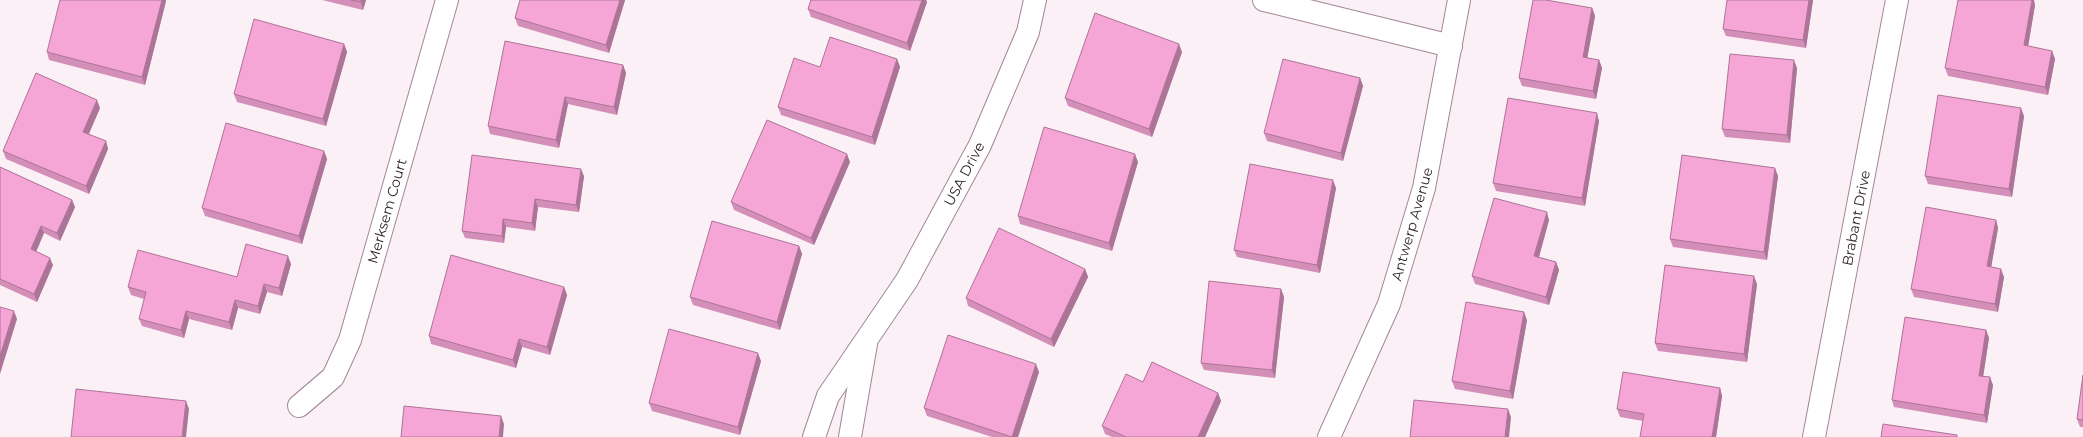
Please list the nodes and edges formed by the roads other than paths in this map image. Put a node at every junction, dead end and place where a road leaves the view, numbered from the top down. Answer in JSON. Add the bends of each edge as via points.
{"nodes":[{"id":1,"x":446,"y":0,"type":"edge"},
{"id":2,"x":1035,"y":0,"type":"edge"},
{"id":3,"x":1264,"y":0,"type":"edge"},
{"id":4,"x":1459,"y":0,"type":"edge"},
{"id":5,"x":1897,"y":0,"type":"edge"},
{"id":6,"x":1451,"y":46,"type":"junction"},
{"id":7,"x":868,"y":335,"type":"junction"},
{"id":8,"x":299,"y":406,"type":"dead end"},
{"id":9,"x":814,"y":437,"type":"edge"},
{"id":10,"x":850,"y":437,"type":"edge"},
{"id":11,"x":1329,"y":437,"type":"edge"},
{"id":12,"x":1814,"y":437,"type":"edge"}],
"edges":[{"from":1,"to":8,"type":"street","name":"Merksem Court","via":[[350,340],[332,377]]},
{"from":2,"to":7,"type":"street","name":"USA Drive","via":[[1028,32],[980,145],[907,280]]},
{"from":3,"to":6,"type":"street"},
{"from":4,"to":6,"type":"street","name":"Antwerp Avenue"},
{"from":5,"to":12,"type":"street","name":"Brabant Drive"},
{"from":6,"to":11,"type":"street","name":"Antwerp Avenue","via":[[1424,188],[1389,304]]},
{"from":7,"to":9,"type":"street","name":"USA Drive","via":[[828,396]]},
{"from":7,"to":10,"type":"street","name":"USA Drive"}]}
